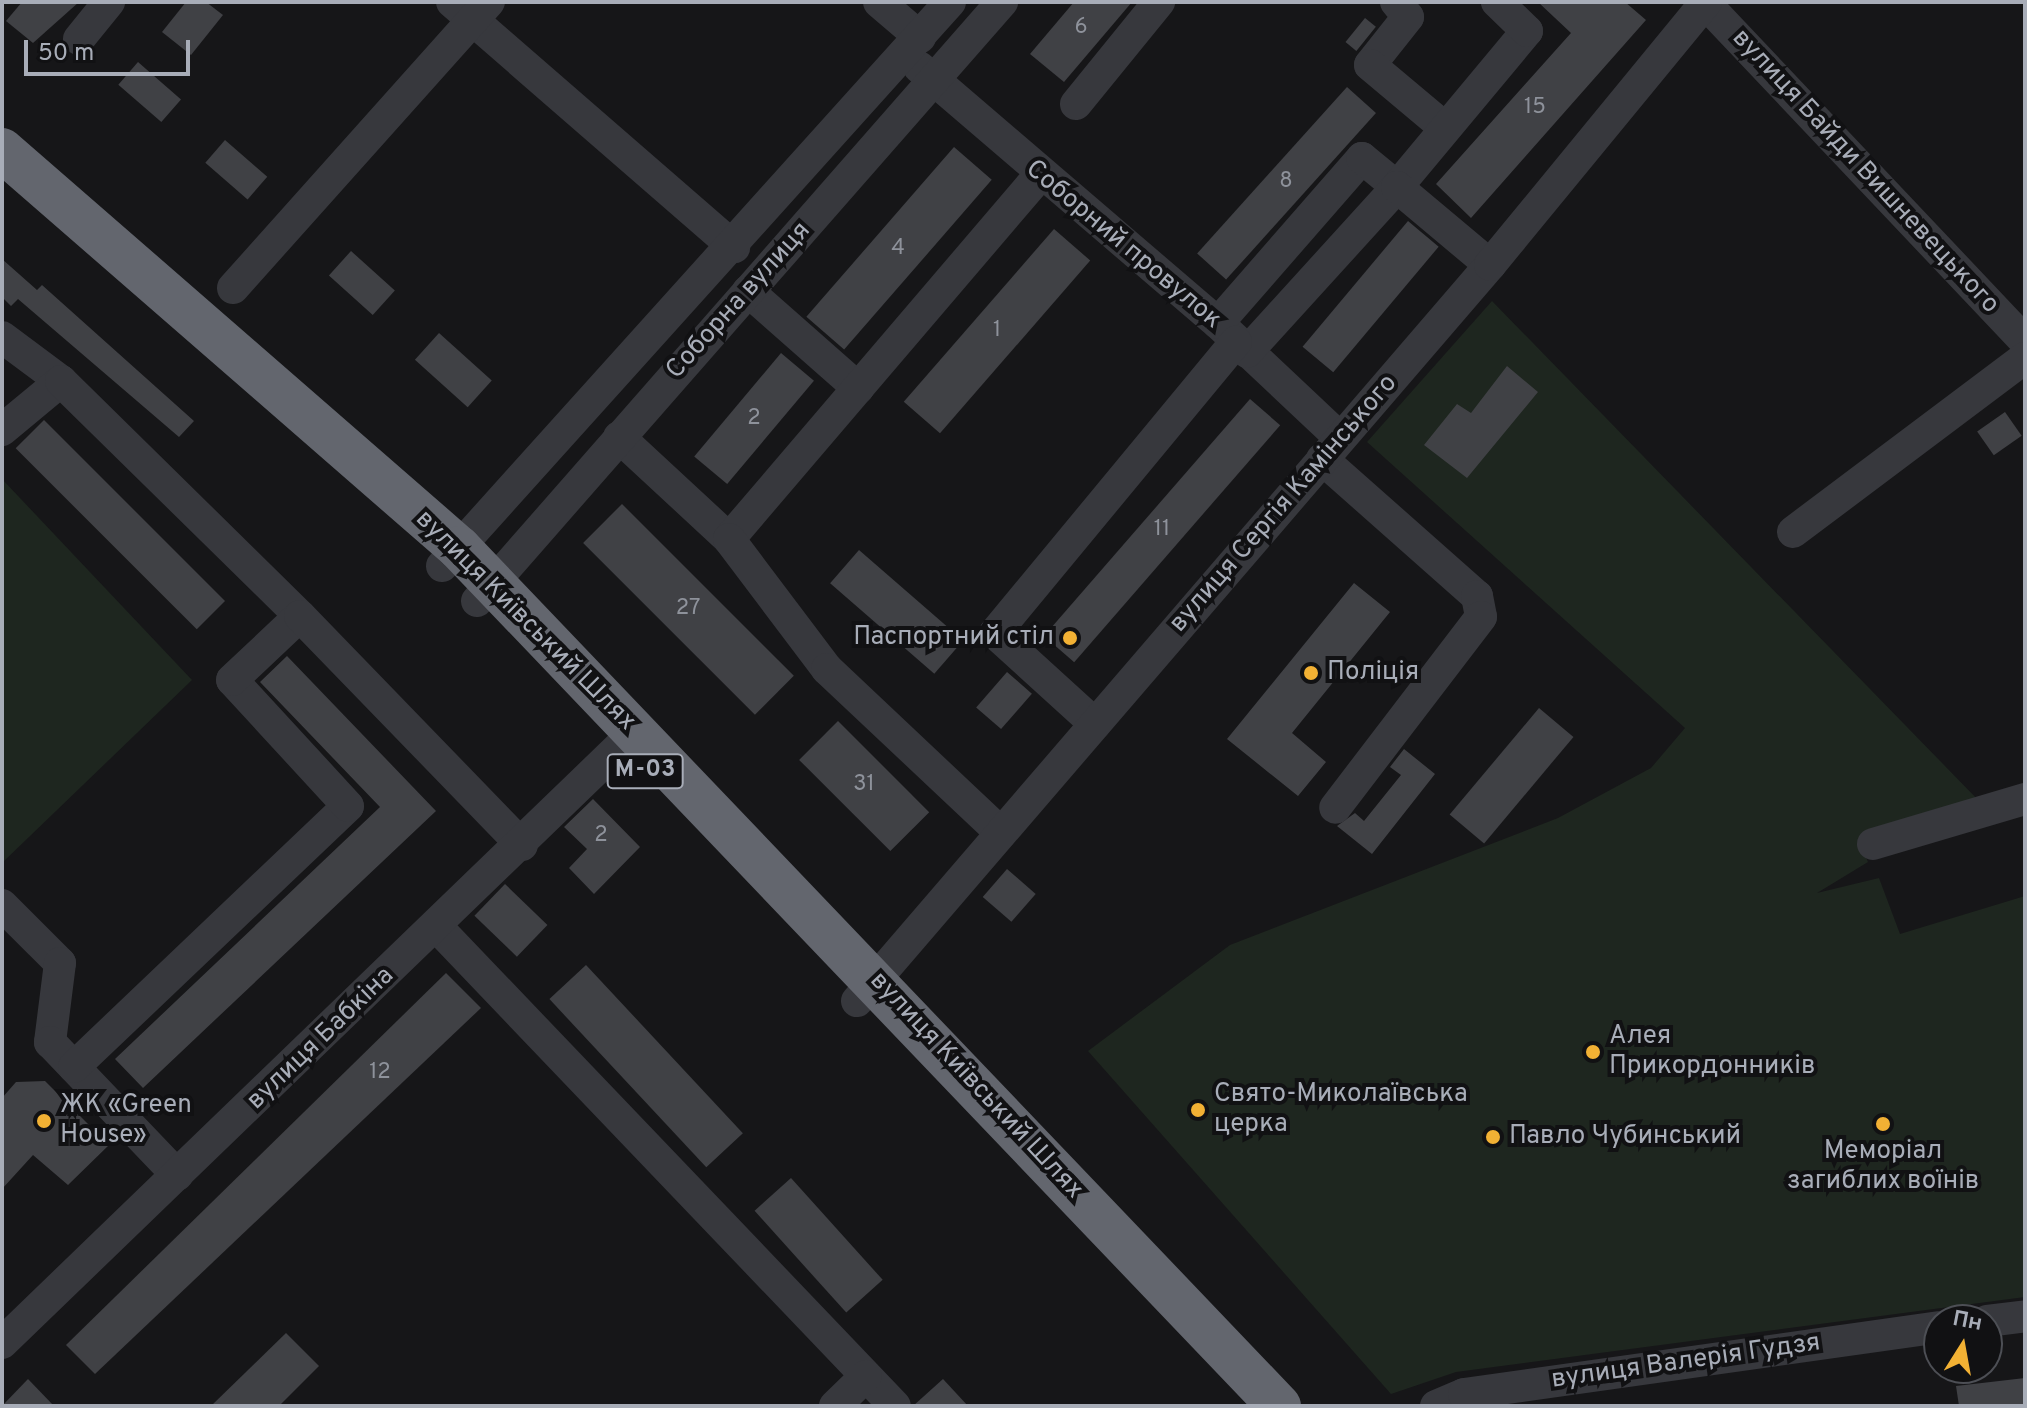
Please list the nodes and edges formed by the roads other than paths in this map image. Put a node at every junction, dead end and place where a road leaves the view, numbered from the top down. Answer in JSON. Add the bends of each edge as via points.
{"nodes":[{"id":1,"x":109,"y":2,"type":"edge"},
{"id":2,"x":879,"y":2,"type":"edge"},
{"id":3,"x":950,"y":2,"type":"edge"},
{"id":4,"x":1002,"y":2,"type":"edge"},
{"id":5,"x":1159,"y":2,"type":"edge"},
{"id":6,"x":1396,"y":2,"type":"edge"},
{"id":7,"x":1497,"y":2,"type":"edge"},
{"id":8,"x":1695,"y":6,"type":"edge"},
{"id":9,"x":472,"y":8,"type":"edge"},
{"id":10,"x":79,"y":39,"type":"dead end"},
{"id":11,"x":912,"y":46,"type":"junction"},
{"id":12,"x":934,"y":81,"type":"junction"},
{"id":13,"x":1076,"y":104,"type":"dead end"},
{"id":14,"x":1445,"y":128,"type":"junction"},
{"id":15,"x":2,"y":150,"type":"edge"},
{"id":16,"x":1040,"y":175,"type":"junction"},
{"id":17,"x":2,"y":183,"type":"edge"},
{"id":18,"x":1397,"y":187,"type":"junction"},
{"id":19,"x":734,"y":247,"type":"junction"},
{"id":20,"x":1490,"y":265,"type":"junction"},
{"id":21,"x":233,"y":288,"type":"dead end"},
{"id":22,"x":748,"y":291,"type":"junction"},
{"id":23,"x":2,"y":337,"type":"edge"},
{"id":24,"x":1234,"y":339,"type":"junction"},
{"id":25,"x":2025,"y":341,"type":"edge"},
{"id":26,"x":2025,"y":358,"type":"edge"},
{"id":27,"x":61,"y":381,"type":"junction"},
{"id":28,"x":858,"y":388,"type":"junction"},
{"id":29,"x":2,"y":430,"type":"edge"},
{"id":30,"x":619,"y":437,"type":"junction"},
{"id":31,"x":1331,"y":448,"type":"junction"},
{"id":32,"x":1793,"y":532,"type":"dead end"},
{"id":33,"x":729,"y":539,"type":"junction"},
{"id":34,"x":450,"y":557,"type":"junction"},
{"id":35,"x":484,"y":591,"type":"junction"},
{"id":36,"x":300,"y":616,"type":"junction"},
{"id":37,"x":1095,"y":724,"type":"junction"},
{"id":38,"x":629,"y":738,"type":"junction"},
{"id":39,"x":2025,"y":799,"type":"edge"},
{"id":40,"x":1335,"y":808,"type":"dead end"},
{"id":41,"x":1001,"y":833,"type":"junction"},
{"id":42,"x":1873,"y":844,"type":"dead end"},
{"id":43,"x":522,"y":845,"type":"junction"},
{"id":44,"x":2,"y":905,"type":"edge"},
{"id":45,"x":438,"y":928,"type":"junction"},
{"id":46,"x":866,"y":990,"type":"junction"},
{"id":47,"x":74,"y":1067,"type":"junction"},
{"id":48,"x":177,"y":1175,"type":"junction"},
{"id":49,"x":2025,"y":1316,"type":"edge"},
{"id":50,"x":2003,"y":1319,"type":"edge"},
{"id":51,"x":1923,"y":1329,"type":"edge"},
{"id":52,"x":2,"y":1343,"type":"edge"},
{"id":53,"x":866,"y":1376,"type":"junction"},
{"id":54,"x":835,"y":1406,"type":"edge"},
{"id":55,"x":895,"y":1406,"type":"edge"},
{"id":56,"x":1242,"y":1406,"type":"edge"},
{"id":57,"x":1279,"y":1406,"type":"edge"},
{"id":58,"x":1436,"y":1406,"type":"edge"}],
"edges":[{"from":1,"to":10,"type":"street"},
{"from":2,"to":11,"type":"street","name":"Соборний провулок"},
{"from":3,"to":11,"type":"street","name":"Соборна вулиця"},
{"from":4,"to":12,"type":"street","name":"Соборна вулиця"},
{"from":5,"to":13,"type":"street"},
{"from":6,"to":14,"type":"street","via":[[1408,17],[1370,65]]},
{"from":7,"to":14,"type":"street","via":[[1527,31]]},
{"from":8,"to":20,"type":"street","name":"вулиця Сергія Камінського"},
{"from":8,"to":25,"type":"street","name":"вулиця Байди Вишневецького"},
{"from":9,"to":19,"type":"street"},
{"from":9,"to":21,"type":"street"},
{"from":11,"to":12,"type":"street","name":"Соборний провулок"},
{"from":11,"to":19,"type":"street","name":"Соборна вулиця"},
{"from":12,"to":16,"type":"street","name":"Соборний провулок"},
{"from":12,"to":22,"type":"street","name":"Соборна вулиця"},
{"from":14,"to":18,"type":"street"},
{"from":15,"to":34,"type":"highway","name":"вулиця Київський Шлях","number":"М-03"},
{"from":16,"to":24,"type":"street","name":"Соборний провулок"},
{"from":16,"to":28,"type":"street"},
{"from":17,"to":34,"type":"highway","name":"вулиця Київський Шлях","number":"М-03"},
{"from":18,"to":20,"type":"street"},
{"from":18,"to":24,"type":"street"},
{"from":18,"to":24,"type":"street","via":[[1362,158]]},
{"from":19,"to":34,"type":"street","name":"Соборна вулиця"},
{"from":20,"to":31,"type":"street","name":"вулиця Сергія Камінського"},
{"from":22,"to":28,"type":"street"},
{"from":22,"to":30,"type":"street","name":"Соборна вулиця"},
{"from":23,"to":27,"type":"street"},
{"from":24,"to":31,"type":"street","name":"Соборний провулок"},
{"from":24,"to":37,"type":"street","via":[[995,633]]},
{"from":26,"to":32,"type":"street"},
{"from":27,"to":29,"type":"street"},
{"from":27,"to":36,"type":"street"},
{"from":28,"to":33,"type":"street"},
{"from":30,"to":33,"type":"street"},
{"from":30,"to":35,"type":"street","name":"Соборна вулиця"},
{"from":31,"to":37,"type":"street","name":"вулиця Сергія Камінського"},
{"from":31,"to":40,"type":"street","name":"Соборний провулок","via":[[1477,596],[1481,617]]},
{"from":33,"to":41,"type":"street","via":[[827,669]]},
{"from":34,"to":35,"type":"highway","name":"вулиця Київський Шлях","number":"М-03"},
{"from":35,"to":38,"type":"highway","name":"вулиця Київський Шлях","number":"М-03"},
{"from":36,"to":43,"type":"street"},
{"from":36,"to":47,"type":"street","via":[[232,680],[348,806]]},
{"from":37,"to":41,"type":"street","name":"вулиця Сергія Камінського"},
{"from":38,"to":43,"type":"street","name":"вулиця Бабкіна"},
{"from":38,"to":46,"type":"highway","name":"вулиця Київський Шлях","number":"М-03"},
{"from":39,"to":42,"type":"street"},
{"from":41,"to":46,"type":"street","name":"вулиця Сергія Камінського"},
{"from":43,"to":45,"type":"street","name":"вулиця Бабкіна"},
{"from":44,"to":47,"type":"street","via":[[60,963],[50,1042]]},
{"from":45,"to":48,"type":"street","name":"вулиця Бабкіна"},
{"from":45,"to":53,"type":"street"},
{"from":46,"to":56,"type":"highway","name":"вулиця Київський Шлях","number":"М-03"},
{"from":46,"to":57,"type":"highway","name":"вулиця Київський Шлях","number":"М-03"},
{"from":47,"to":48,"type":"street"},
{"from":48,"to":52,"type":"street","name":"вулиця Бабкіна"},
{"from":49,"to":50,"type":"street"},
{"from":51,"to":58,"type":"street","name":"вулиця Валерія Гудзя","via":[[1464,1394]]},
{"from":53,"to":54,"type":"street"},
{"from":53,"to":55,"type":"street"}]}
